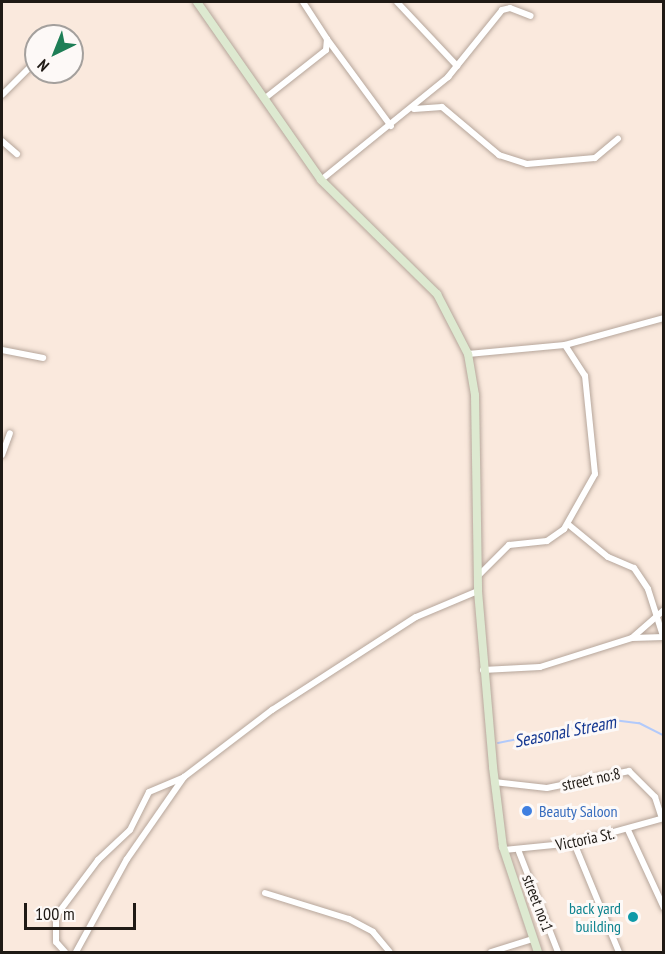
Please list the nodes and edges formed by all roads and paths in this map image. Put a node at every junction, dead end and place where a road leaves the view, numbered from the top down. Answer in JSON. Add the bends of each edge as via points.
{"nodes":[{"id":1,"x":197,"y":2,"type":"edge"},
{"id":2,"x":397,"y":2,"type":"edge"},
{"id":3,"x":307,"y":3,"type":"edge"},
{"id":4,"x":531,"y":16,"type":"dead end"},
{"id":5,"x":327,"y":39,"type":"junction"},
{"id":6,"x":457,"y":66,"type":"junction"},
{"id":7,"x":24,"y":73,"type":"edge"},
{"id":8,"x":2,"y":95,"type":"edge"},
{"id":9,"x":264,"y":99,"type":"junction"},
{"id":10,"x":413,"y":109,"type":"junction"},
{"id":11,"x":391,"y":126,"type":"junction"},
{"id":12,"x":618,"y":139,"type":"dead end"},
{"id":13,"x":2,"y":141,"type":"edge"},
{"id":14,"x":17,"y":154,"type":"dead end"},
{"id":15,"x":321,"y":180,"type":"junction"},
{"id":16,"x":663,"y":318,"type":"edge"},
{"id":17,"x":565,"y":345,"type":"junction"},
{"id":18,"x":2,"y":350,"type":"edge"},
{"id":19,"x":468,"y":354,"type":"junction"},
{"id":20,"x":43,"y":358,"type":"dead end"},
{"id":21,"x":10,"y":433,"type":"dead end"},
{"id":22,"x":2,"y":455,"type":"edge"},
{"id":23,"x":569,"y":525,"type":"junction"},
{"id":24,"x":478,"y":576,"type":"junction"},
{"id":25,"x":478,"y":591,"type":"junction"},
{"id":26,"x":663,"y":610,"type":"edge"},
{"id":27,"x":656,"y":618,"type":"junction"},
{"id":28,"x":663,"y":637,"type":"edge"},
{"id":29,"x":632,"y":638,"type":"junction"},
{"id":30,"x":483,"y":670,"type":"junction"},
{"id":31,"x":184,"y":777,"type":"junction"},
{"id":32,"x":494,"y":782,"type":"junction"},
{"id":33,"x":663,"y":818,"type":"edge"},
{"id":34,"x":628,"y":830,"type":"junction"},
{"id":35,"x":574,"y":843,"type":"junction"},
{"id":36,"x":504,"y":850,"type":"junction"},
{"id":37,"x":519,"y":852,"type":"junction"},
{"id":38,"x":265,"y":893,"type":"dead end"},
{"id":39,"x":663,"y":908,"type":"edge"},
{"id":40,"x":532,"y":939,"type":"junction"},
{"id":41,"x":65,"y":952,"type":"edge"},
{"id":42,"x":76,"y":952,"type":"edge"},
{"id":43,"x":390,"y":952,"type":"edge"},
{"id":44,"x":491,"y":952,"type":"edge"},
{"id":45,"x":538,"y":952,"type":"edge"},
{"id":46,"x":558,"y":952,"type":"edge"},
{"id":47,"x":620,"y":952,"type":"edge"}],
"edges":[{"from":1,"to":9,"type":"street"},
{"from":2,"to":6,"type":"street"},
{"from":3,"to":5,"type":"street"},
{"from":4,"to":6,"type":"street","via":[[510,8],[502,10]]},
{"from":5,"to":9,"type":"street","via":[[322,56]]},
{"from":5,"to":11,"type":"street"},
{"from":6,"to":10,"type":"street"},
{"from":7,"to":8,"type":"street"},
{"from":9,"to":15,"type":"street"},
{"from":10,"to":11,"type":"street"},
{"from":10,"to":12,"type":"street","via":[[442,106],[499,154],[527,164],[595,158]]},
{"from":11,"to":15,"type":"street"},
{"from":13,"to":14,"type":"street"},
{"from":15,"to":19,"type":"street","via":[[424,280]]},
{"from":16,"to":17,"type":"street"},
{"from":17,"to":19,"type":"street"},
{"from":17,"to":23,"type":"street","via":[[585,376],[596,455],[595,474]]},
{"from":18,"to":20,"type":"street"},
{"from":19,"to":24,"type":"street","via":[[475,395]]},
{"from":21,"to":22,"type":"street"},
{"from":23,"to":24,"type":"street","via":[[547,541],[502,549],[491,568]]},
{"from":23,"to":27,"type":"street","via":[[608,557],[634,568],[648,589]]},
{"from":24,"to":25,"type":"street"},
{"from":25,"to":30,"type":"street"},
{"from":25,"to":31,"type":"street","via":[[406,623],[272,710]]},
{"from":26,"to":27,"type":"street"},
{"from":27,"to":28,"type":"street"},
{"from":27,"to":29,"type":"street"},
{"from":28,"to":29,"type":"street"},
{"from":29,"to":30,"type":"street","via":[[540,667]]},
{"from":30,"to":32,"type":"street"},
{"from":31,"to":41,"type":"street","via":[[165,782],[141,800],[130,830],[98,860],[56,916],[56,942]]},
{"from":31,"to":42,"type":"street","via":[[130,854]]},
{"from":32,"to":33,"type":"street","name":"street no:8","via":[[547,788],[629,771],[654,797]]},
{"from":32,"to":36,"type":"street"},
{"from":33,"to":34,"type":"street","name":"Victoria St."},
{"from":34,"to":35,"type":"street","name":"Victoria St."},
{"from":34,"to":39,"type":"street"},
{"from":35,"to":37,"type":"street","name":"Victoria St."},
{"from":35,"to":47,"type":"street"},
{"from":36,"to":37,"type":"street","name":"Victoria St."},
{"from":36,"to":40,"type":"street"},
{"from":37,"to":46,"type":"street","name":"street no:1"},
{"from":38,"to":43,"type":"street","via":[[349,919],[373,932]]},
{"from":40,"to":44,"type":"street"},
{"from":40,"to":45,"type":"street"}]}
